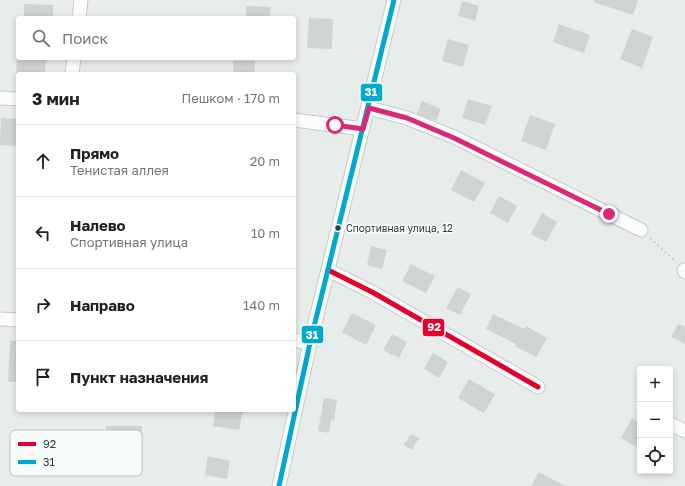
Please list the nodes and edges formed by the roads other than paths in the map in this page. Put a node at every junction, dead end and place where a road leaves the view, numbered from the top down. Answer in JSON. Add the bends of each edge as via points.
{"nodes":[{"id":1,"x":81,"y":0,"type":"edge"},
{"id":2,"x":394,"y":0,"type":"edge"},
{"id":3,"x":79,"y":16,"type":"edge"},
{"id":4,"x":74,"y":60,"type":"edge"},
{"id":5,"x":72,"y":72,"type":"edge"},
{"id":6,"x":0,"y":98,"type":"edge"},
{"id":7,"x":16,"y":99,"type":"edge"},
{"id":8,"x":369,"y":108,"type":"junction"},
{"id":9,"x":296,"y":120,"type":"edge"},
{"id":10,"x":363,"y":129,"type":"junction"},
{"id":11,"x":641,"y":230,"type":"road end"},
{"id":12,"x":328,"y":270,"type":"junction"},
{"id":13,"x":0,"y":319,"type":"edge"},
{"id":14,"x":16,"y":320,"type":"edge"},
{"id":15,"x":296,"y":340,"type":"edge"},
{"id":16,"x":310,"y":344,"type":"junction"},
{"id":17,"x":538,"y":388,"type":"dead end"},
{"id":18,"x":296,"y":408,"type":"edge"},
{"id":19,"x":295,"y":412,"type":"edge"},
{"id":20,"x":673,"y":425,"type":"edge"},
{"id":21,"x":685,"y":431,"type":"edge"},
{"id":22,"x":279,"y":486,"type":"edge"}],
"edges":[{"from":1,"to":3,"type":"street"},
{"from":2,"to":8,"type":"street"},
{"from":4,"to":5,"type":"street"},
{"from":6,"to":7,"type":"street"},
{"from":8,"to":10,"type":"street"},
{"from":8,"to":11,"type":"street","via":[[407,118],[454,138]]},
{"from":9,"to":10,"type":"street"},
{"from":10,"to":12,"type":"street"},
{"from":12,"to":16,"type":"street"},
{"from":12,"to":17,"type":"street","via":[[372,292]]},
{"from":13,"to":14,"type":"street"},
{"from":15,"to":16,"type":"street"},
{"from":16,"to":18,"type":"street"},
{"from":19,"to":22,"type":"street"},
{"from":20,"to":21,"type":"street"}]}
